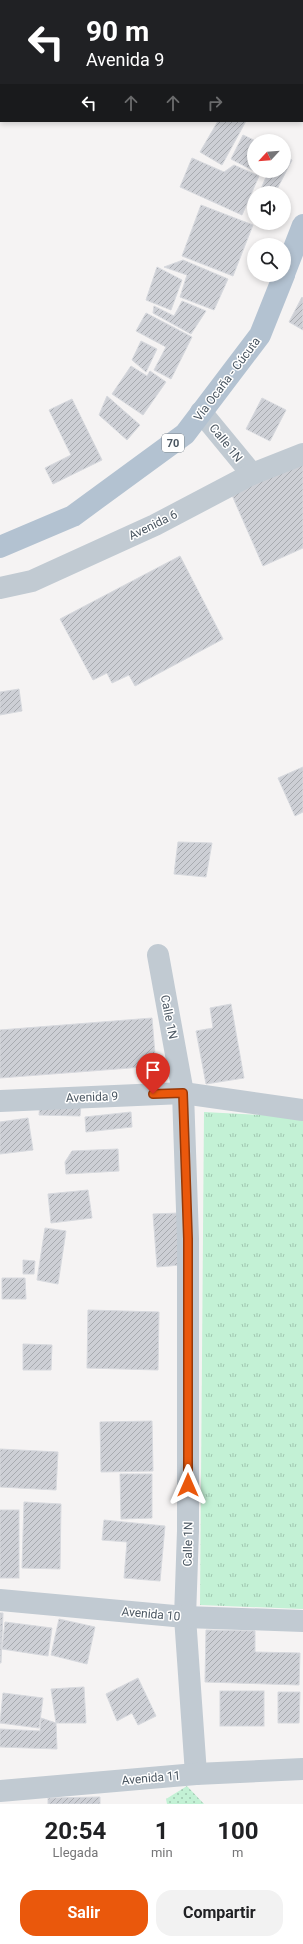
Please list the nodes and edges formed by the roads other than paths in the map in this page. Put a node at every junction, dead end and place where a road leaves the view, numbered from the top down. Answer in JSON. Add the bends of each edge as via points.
{"nodes":[{"id":1,"x":303,"y":225,"type":"edge"},
{"id":2,"x":291,"y":256,"type":"edge"},
{"id":3,"x":281,"y":282,"type":"edge"},
{"id":4,"x":201,"y":412,"type":"junction"},
{"id":5,"x":303,"y":454,"type":"edge"},
{"id":6,"x":252,"y":474,"type":"junction"},
{"id":7,"x":0,"y":547,"type":"edge"},
{"id":8,"x":0,"y":588,"type":"edge"},
{"id":9,"x":158,"y":955,"type":"dead end"},
{"id":10,"x":183,"y":1093,"type":"junction"},
{"id":11,"x":0,"y":1101,"type":"edge"},
{"id":12,"x":303,"y":1110,"type":"edge"},
{"id":13,"x":0,"y":1600,"type":"edge"},
{"id":14,"x":185,"y":1617,"type":"junction"},
{"id":15,"x":303,"y":1622,"type":"edge"},
{"id":16,"x":303,"y":1769,"type":"edge"},
{"id":17,"x":196,"y":1774,"type":"junction"},
{"id":18,"x":0,"y":1791,"type":"edge"}],
"edges":[{"from":1,"to":2,"type":"main road","name":"Vía Ocaña - Cúcuta","number":"70"},
{"from":3,"to":4,"type":"main road","name":"Vía Ocaña - Cúcuta","number":"70","via":[[260,335]]},
{"from":4,"to":6,"type":"street","name":"Calle 1N"},
{"from":4,"to":7,"type":"main road","name":"Vía Ocaña - Cúcuta","number":"70","via":[[185,434],[73,516]]},
{"from":5,"to":6,"type":"street","name":"Avenida 6"},
{"from":6,"to":8,"type":"street","name":"Avenida 6","via":[[147,528],[32,580]]},
{"from":9,"to":10,"type":"street","name":"Calle 1N"},
{"from":10,"to":11,"type":"street","name":"Avenida 9"},
{"from":10,"to":12,"type":"street","name":"Avenida 9"},
{"from":10,"to":14,"type":"street","name":"Calle 1N","via":[[188,1247],[188,1531]]},
{"from":13,"to":14,"type":"street","name":"Avenida 10"},
{"from":14,"to":15,"type":"street","name":"Avenida 10"},
{"from":14,"to":17,"type":"street","name":"Calle 1N"},
{"from":16,"to":17,"type":"street","name":"Avenida 11"},
{"from":17,"to":18,"type":"street","name":"Avenida 11"}]}
